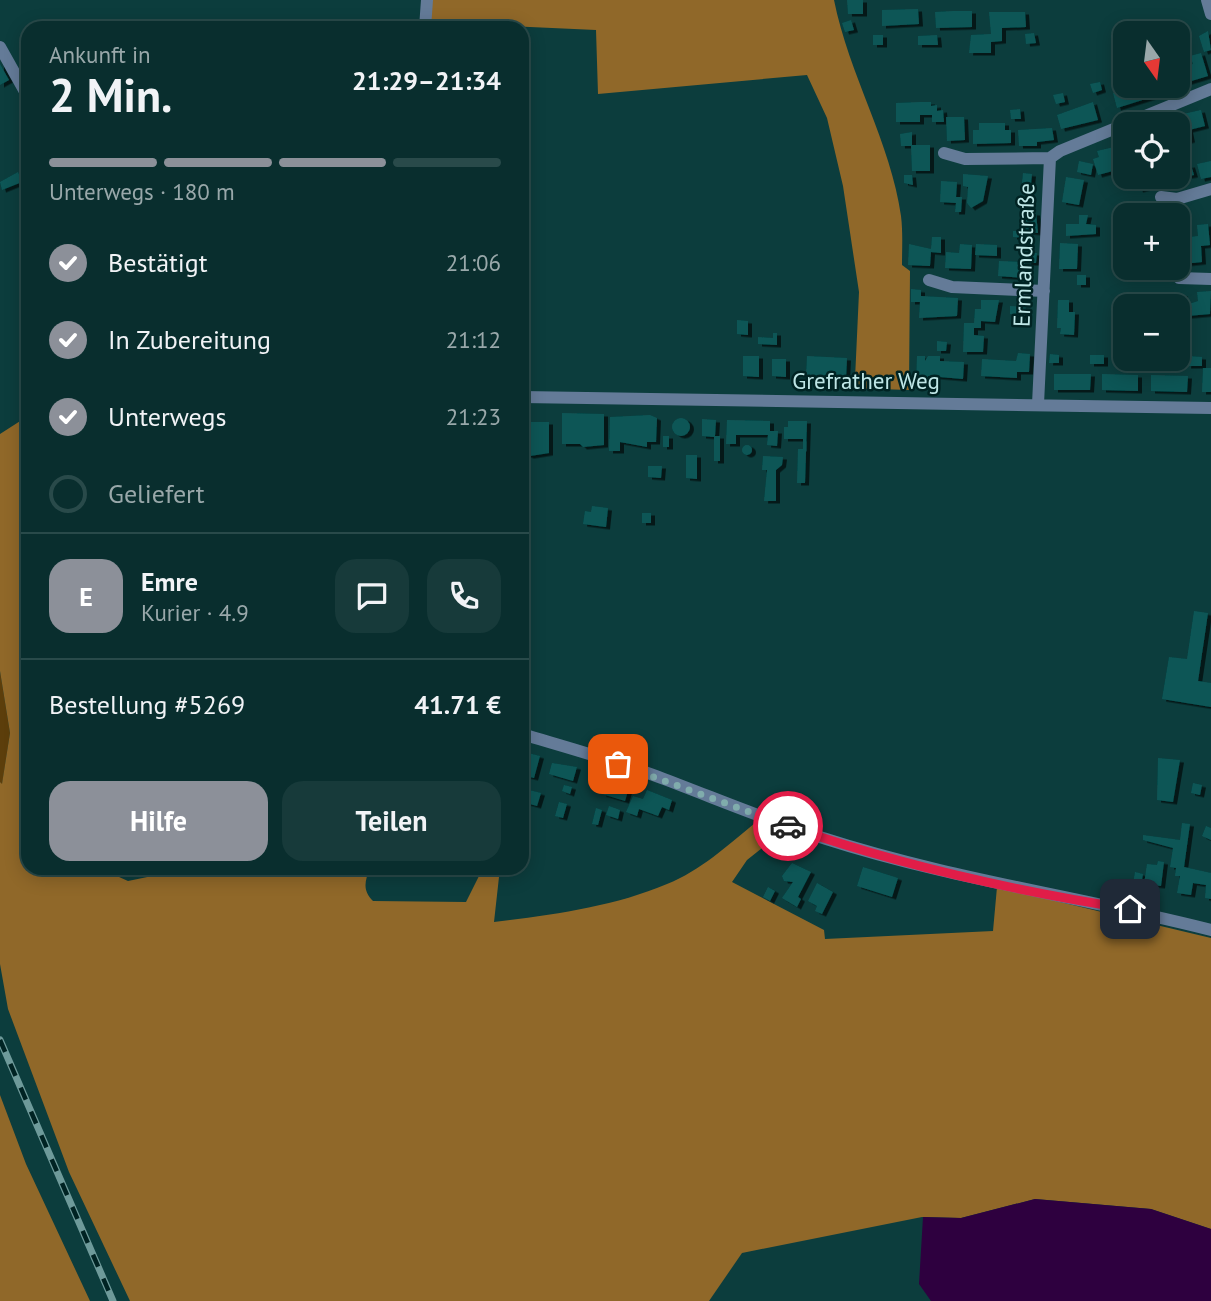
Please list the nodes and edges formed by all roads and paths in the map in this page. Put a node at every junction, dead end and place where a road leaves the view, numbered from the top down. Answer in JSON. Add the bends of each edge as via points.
{"nodes":[{"id":1,"x":427,"y":0,"type":"edge"},
{"id":2,"x":1206,"y":0,"type":"edge"},
{"id":3,"x":1211,"y":14,"type":"edge"},
{"id":4,"x":426,"y":21,"type":"edge"},
{"id":5,"x":0,"y":47,"type":"edge"},
{"id":6,"x":21,"y":84,"type":"edge"},
{"id":7,"x":1211,"y":89,"type":"edge"},
{"id":8,"x":944,"y":153,"type":"dead end"},
{"id":9,"x":1050,"y":158,"type":"junction"},
{"id":10,"x":1211,"y":189,"type":"edge"},
{"id":11,"x":1161,"y":197,"type":"dead end"},
{"id":12,"x":1190,"y":278,"type":"edge"},
{"id":13,"x":1211,"y":279,"type":"edge"},
{"id":14,"x":929,"y":280,"type":"dead end"},
{"id":15,"x":1044,"y":291,"type":"junction"},
{"id":16,"x":529,"y":397,"type":"edge"},
{"id":17,"x":1038,"y":404,"type":"junction"},
{"id":18,"x":1211,"y":408,"type":"edge"},
{"id":19,"x":529,"y":736,"type":"edge"},
{"id":20,"x":1211,"y":930,"type":"edge"}],
"edges":[{"from":1,"to":4,"type":"street"},
{"from":2,"to":3,"type":"street"},
{"from":5,"to":6,"type":"street"},
{"from":7,"to":9,"type":"street","name":"Ermlandstraße"},
{"from":8,"to":9,"type":"street","via":[[965,159]]},
{"from":9,"to":15,"type":"street","name":"Ermlandstraße"},
{"from":10,"to":11,"type":"street","via":[[1177,199]]},
{"from":12,"to":13,"type":"street"},
{"from":14,"to":15,"type":"street","via":[[952,287]]},
{"from":15,"to":17,"type":"street","name":"Ermlandstraße"},
{"from":16,"to":17,"type":"street","name":"Grefrather Weg"},
{"from":17,"to":18,"type":"street","name":"Grefrather Weg"},
{"from":19,"to":20,"type":"street","via":[[662,778],[847,845]]}]}
